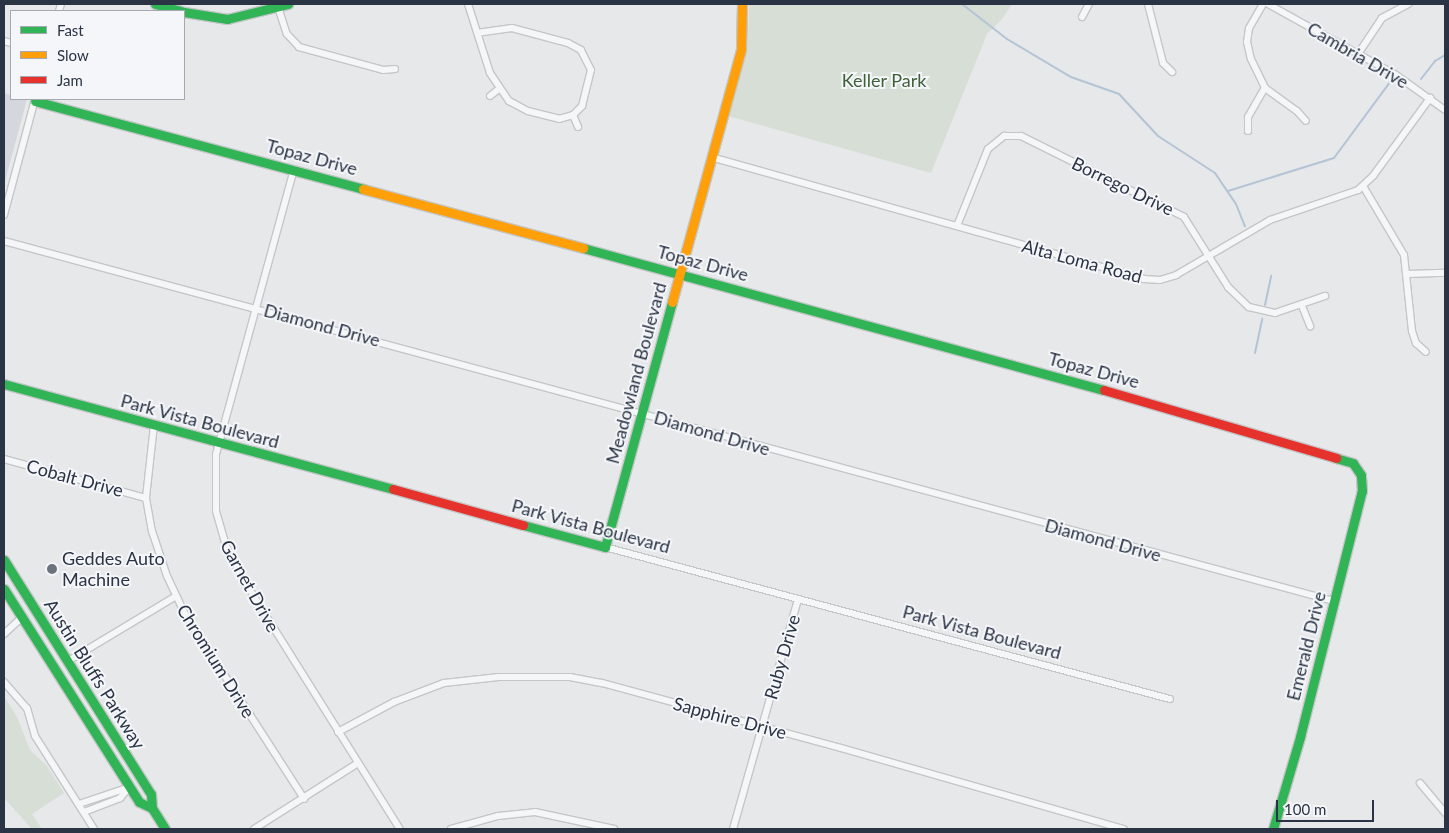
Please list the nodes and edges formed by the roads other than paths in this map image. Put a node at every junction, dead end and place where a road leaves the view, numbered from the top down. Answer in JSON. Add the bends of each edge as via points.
{"nodes":[{"id":1,"x":155,"y":4,"type":"edge"},
{"id":2,"x":288,"y":4,"type":"edge"},
{"id":3,"x":468,"y":4,"type":"edge"},
{"id":4,"x":742,"y":4,"type":"edge"},
{"id":5,"x":1089,"y":4,"type":"edge"},
{"id":6,"x":1148,"y":4,"type":"edge"},
{"id":7,"x":1263,"y":4,"type":"edge"},
{"id":8,"x":1268,"y":4,"type":"edge"},
{"id":9,"x":1408,"y":4,"type":"edge"},
{"id":10,"x":278,"y":7,"type":"junction"},
{"id":11,"x":176,"y":10,"type":"edge"},
{"id":12,"x":185,"y":12,"type":"edge"},
{"id":13,"x":1082,"y":17,"type":"dead end"},
{"id":14,"x":478,"y":33,"type":"junction"},
{"id":15,"x":1358,"y":54,"type":"junction"},
{"id":16,"x":395,"y":69,"type":"dead end"},
{"id":17,"x":1172,"y":72,"type":"dead end"},
{"id":18,"x":1265,"y":88,"type":"junction"},
{"id":19,"x":499,"y":89,"type":"junction"},
{"id":20,"x":490,"y":96,"type":"dead end"},
{"id":21,"x":1430,"y":98,"type":"junction"},
{"id":22,"x":35,"y":100,"type":"edge"},
{"id":23,"x":1445,"y":110,"type":"edge"},
{"id":24,"x":573,"y":115,"type":"junction"},
{"id":25,"x":1306,"y":122,"type":"dead end"},
{"id":26,"x":578,"y":127,"type":"dead end"},
{"id":27,"x":1248,"y":131,"type":"dead end"},
{"id":28,"x":711,"y":157,"type":"junction"},
{"id":29,"x":294,"y":169,"type":"junction"},
{"id":30,"x":1363,"y":186,"type":"junction"},
{"id":31,"x":4,"y":214,"type":"edge"},
{"id":32,"x":957,"y":226,"type":"junction"},
{"id":33,"x":4,"y":240,"type":"edge"},
{"id":34,"x":1208,"y":257,"type":"junction"},
{"id":35,"x":1445,"y":273,"type":"edge"},
{"id":36,"x":680,"y":274,"type":"junction"},
{"id":37,"x":1408,"y":274,"type":"junction"},
{"id":38,"x":1325,"y":296,"type":"dead end"},
{"id":39,"x":1302,"y":306,"type":"junction"},
{"id":40,"x":255,"y":307,"type":"junction"},
{"id":41,"x":1310,"y":326,"type":"dead end"},
{"id":42,"x":1426,"y":352,"type":"dead end"},
{"id":43,"x":4,"y":384,"type":"edge"},
{"id":44,"x":642,"y":412,"type":"junction"},
{"id":45,"x":154,"y":425,"type":"junction"},
{"id":46,"x":219,"y":443,"type":"junction"},
{"id":47,"x":4,"y":459,"type":"edge"},
{"id":48,"x":1358,"y":469,"type":"joint"},
{"id":49,"x":146,"y":498,"type":"junction"},
{"id":50,"x":605,"y":547,"type":"junction"},
{"id":51,"x":5,"y":564,"type":"edge"},
{"id":52,"x":4,"y":589,"type":"edge"},
{"id":53,"x":176,"y":596,"type":"junction"},
{"id":54,"x":798,"y":600,"type":"junction"},
{"id":55,"x":1334,"y":602,"type":"junction"},
{"id":56,"x":22,"y":617,"type":"junction"},
{"id":57,"x":4,"y":634,"type":"edge"},
{"id":58,"x":45,"y":654,"type":"junction"},
{"id":59,"x":68,"y":661,"type":"junction"},
{"id":60,"x":4,"y":682,"type":"edge"},
{"id":61,"x":1170,"y":699,"type":"dead end"},
{"id":62,"x":762,"y":727,"type":"junction"},
{"id":63,"x":338,"y":732,"type":"junction"},
{"id":64,"x":358,"y":763,"type":"junction"},
{"id":65,"x":1420,"y":782,"type":"dead end"},
{"id":66,"x":130,"y":787,"type":"junction"},
{"id":67,"x":304,"y":798,"type":"junction"},
{"id":68,"x":79,"y":804,"type":"junction"},
{"id":69,"x":152,"y":808,"type":"junction"},
{"id":70,"x":84,"y":812,"type":"junction"},
{"id":71,"x":1445,"y":813,"type":"edge"},
{"id":72,"x":94,"y":829,"type":"edge"},
{"id":73,"x":165,"y":829,"type":"edge"},
{"id":74,"x":254,"y":829,"type":"edge"},
{"id":75,"x":400,"y":829,"type":"edge"},
{"id":76,"x":451,"y":829,"type":"edge"},
{"id":77,"x":614,"y":829,"type":"edge"},
{"id":78,"x":733,"y":829,"type":"edge"},
{"id":79,"x":1124,"y":829,"type":"edge"},
{"id":80,"x":1273,"y":829,"type":"edge"}],
"edges":[{"from":1,"to":11,"type":"street"},
{"from":2,"to":10,"type":"street"},
{"from":3,"to":14,"type":"street"},
{"from":4,"to":28,"type":"street","name":"Meadowland Boulevard","via":[[741,49]]},
{"from":5,"to":13,"type":"street"},
{"from":6,"to":17,"type":"street","via":[[1163,63]]},
{"from":7,"to":18,"type":"street","via":[[1252,21],[1247,42]]},
{"from":8,"to":15,"type":"street","name":"Cambria Drive"},
{"from":9,"to":15,"type":"street","via":[[1382,18]]},
{"from":10,"to":12,"type":"street","via":[[227,19]]},
{"from":10,"to":16,"type":"street","via":[[287,34],[299,47],[383,70]]},
{"from":14,"to":19,"type":"street"},
{"from":14,"to":24,"type":"street","via":[[512,28],[568,43],[581,50],[589,62],[590,78],[582,106]]},
{"from":15,"to":21,"type":"street","name":"Cambria Drive"},
{"from":18,"to":25,"type":"street","via":[[1298,111]]},
{"from":18,"to":27,"type":"street","via":[[1248,117]]},
{"from":19,"to":20,"type":"street"},
{"from":19,"to":24,"type":"street","via":[[509,101],[528,111],[553,118]]},
{"from":21,"to":23,"type":"street","name":"Cambria Drive"},
{"from":21,"to":30,"type":"street"},
{"from":22,"to":29,"type":"street","name":"Topaz Drive"},
{"from":22,"to":31,"type":"street"},
{"from":24,"to":26,"type":"street"},
{"from":28,"to":32,"type":"street","name":"Alta Loma Road"},
{"from":28,"to":36,"type":"street","name":"Meadowland Boulevard"},
{"from":29,"to":36,"type":"street","name":"Topaz Drive"},
{"from":29,"to":40,"type":"street","name":"Garnet Drive"},
{"from":30,"to":34,"type":"street","name":"Alta Loma Road","via":[[1270,220]]},
{"from":30,"to":37,"type":"street","via":[[1400,247]]},
{"from":32,"to":34,"type":"street","name":"Alta Loma Road","via":[[1152,280],[1176,275]]},
{"from":32,"to":34,"type":"street","name":"Borrego Drive","via":[[988,149],[998,138],[1014,134],[1184,217]]},
{"from":33,"to":40,"type":"street","name":"Diamond Drive"},
{"from":34,"to":39,"type":"street","name":"Borrego Drive","via":[[1228,287],[1249,307],[1274,313]]},
{"from":35,"to":37,"type":"street"},
{"from":36,"to":44,"type":"street","name":"Meadowland Boulevard"},
{"from":36,"to":48,"type":"street","name":"Topaz Drive","via":[[1189,413],[1337,456]]},
{"from":37,"to":42,"type":"street","via":[[1412,331],[1416,343]]},
{"from":38,"to":39,"type":"street","name":"Borrego Drive"},
{"from":39,"to":41,"type":"street"},
{"from":40,"to":44,"type":"street","name":"Diamond Drive"},
{"from":40,"to":46,"type":"street","name":"Garnet Drive"},
{"from":43,"to":45,"type":"street","name":"Park Vista Boulevard"},
{"from":44,"to":50,"type":"street","name":"Meadowland Boulevard"},
{"from":44,"to":55,"type":"street","name":"Diamond Drive","via":[[824,466]]},
{"from":45,"to":46,"type":"street","name":"Park Vista Boulevard"},
{"from":45,"to":49,"type":"street","name":"Chromium Drive"},
{"from":46,"to":50,"type":"street","name":"Park Vista Boulevard"},
{"from":46,"to":63,"type":"street","name":"Garnet Drive","via":[[214,466],[214,495],[226,547]]},
{"from":47,"to":49,"type":"street","name":"Cobalt Drive"},
{"from":48,"to":55,"type":"street","name":"Emerald Drive","via":[[1362,491]]},
{"from":49,"to":53,"type":"street","name":"Chromium Drive","via":[[155,543]]},
{"from":50,"to":54,"type":"street","name":"Park Vista Boulevard"},
{"from":51,"to":59,"type":"street","name":"Austin Bluffs Parkway"},
{"from":52,"to":56,"type":"street","name":"Austin Bluffs Parkway"},
{"from":53,"to":59,"type":"street"},
{"from":53,"to":67,"type":"street","name":"Chromium Drive"},
{"from":54,"to":61,"type":"street","name":"Park Vista Boulevard"},
{"from":54,"to":62,"type":"street","name":"Ruby Drive"},
{"from":55,"to":80,"type":"street","name":"Emerald Drive"},
{"from":56,"to":57,"type":"street"},
{"from":56,"to":58,"type":"street","name":"Austin Bluffs Parkway"},
{"from":58,"to":59,"type":"street","via":[[60,662]]},
{"from":58,"to":66,"type":"street","name":"Austin Bluffs Parkway"},
{"from":59,"to":69,"type":"street","name":"Austin Bluffs Parkway","via":[[152,794]]},
{"from":60,"to":68,"type":"street","via":[[27,708],[36,736]]},
{"from":62,"to":63,"type":"street","name":"Sapphire Drive","via":[[602,683],[534,676],[479,678],[436,685],[394,702]]},
{"from":62,"to":78,"type":"street","name":"Ruby Drive"},
{"from":62,"to":79,"type":"street","name":"Sapphire Drive"},
{"from":63,"to":64,"type":"street","name":"Garnet Drive"},
{"from":64,"to":67,"type":"street"},
{"from":64,"to":75,"type":"street","name":"Garnet Drive"},
{"from":65,"to":71,"type":"street"},
{"from":66,"to":68,"type":"street"},
{"from":66,"to":69,"type":"street","name":"Austin Bluffs Parkway","via":[[139,802]]},
{"from":66,"to":70,"type":"street","via":[[120,798]]},
{"from":67,"to":74,"type":"street"},
{"from":68,"to":70,"type":"street"},
{"from":69,"to":73,"type":"street","name":"Austin Bluffs Parkway"},
{"from":70,"to":72,"type":"street"},
{"from":76,"to":77,"type":"street","via":[[498,816],[535,812]]}]}
